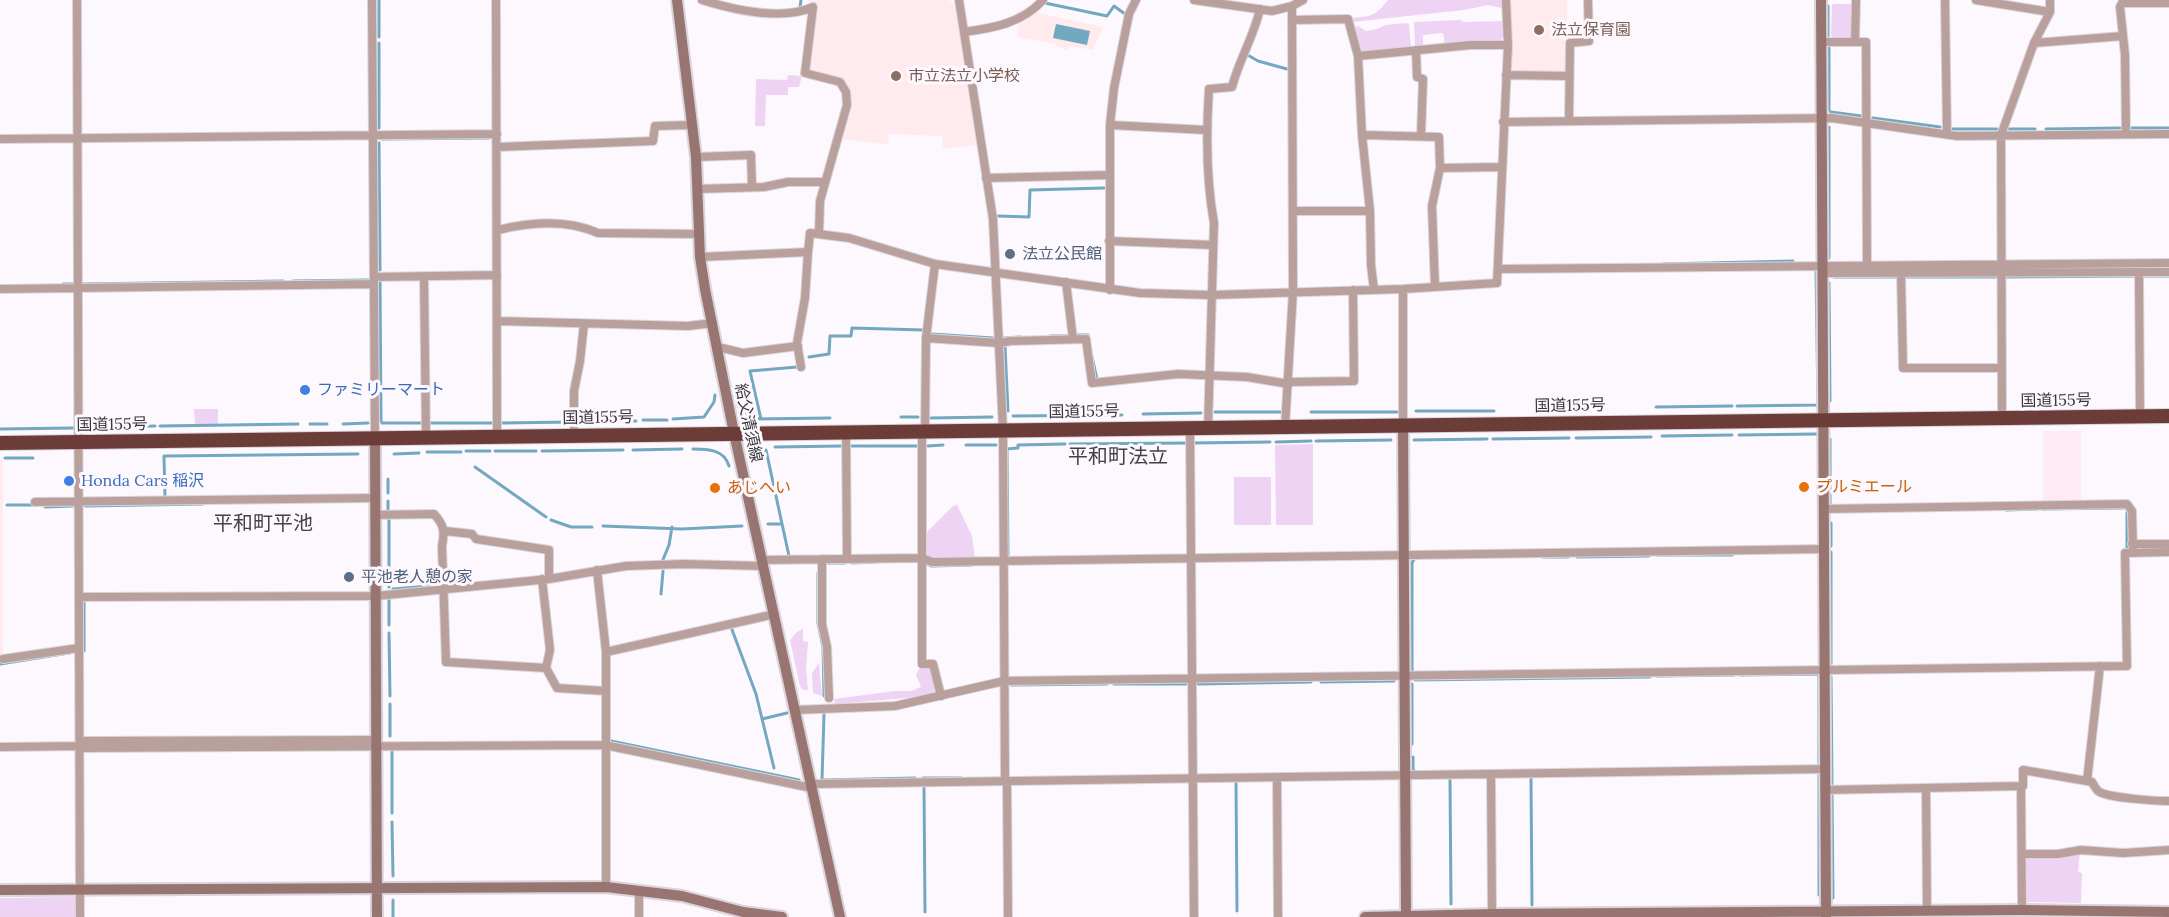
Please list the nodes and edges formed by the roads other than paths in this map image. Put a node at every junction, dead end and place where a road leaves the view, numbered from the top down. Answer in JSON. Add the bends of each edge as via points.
{"nodes":[{"id":1,"x":76,"y":0,"type":"edge"},
{"id":2,"x":372,"y":0,"type":"edge"},
{"id":3,"x":496,"y":0,"type":"edge"},
{"id":4,"x":677,"y":0,"type":"edge"},
{"id":5,"x":702,"y":0,"type":"edge"},
{"id":6,"x":806,"y":0,"type":"edge"},
{"id":7,"x":959,"y":0,"type":"edge"},
{"id":8,"x":1043,"y":0,"type":"edge"},
{"id":9,"x":1136,"y":0,"type":"edge"},
{"id":10,"x":1194,"y":0,"type":"edge"},
{"id":11,"x":1272,"y":0,"type":"edge"},
{"id":12,"x":1303,"y":0,"type":"edge"},
{"id":13,"x":1506,"y":0,"type":"edge"},
{"id":14,"x":1588,"y":0,"type":"edge"},
{"id":15,"x":1821,"y":0,"type":"edge"},
{"id":16,"x":1856,"y":0,"type":"edge"},
{"id":17,"x":1945,"y":0,"type":"edge"},
{"id":18,"x":1976,"y":0,"type":"edge"},
{"id":19,"x":2050,"y":0,"type":"edge"},
{"id":20,"x":2145,"y":1,"type":"edge"},
{"id":21,"x":2169,"y":3,"type":"edge"},
{"id":22,"x":1292,"y":6,"type":"junction"},
{"id":23,"x":1260,"y":9,"type":"junction"},
{"id":24,"x":805,"y":10,"type":"junction"},
{"id":25,"x":1272,"y":11,"type":"junction"},
{"id":26,"x":2050,"y":12,"type":"junction"},
{"id":27,"x":1292,"y":20,"type":"junction"},
{"id":28,"x":964,"y":32,"type":"junction"},
{"id":29,"x":2123,"y":36,"type":"junction"},
{"id":30,"x":1821,"y":42,"type":"junction"},
{"id":31,"x":1856,"y":42,"type":"junction"},
{"id":32,"x":2034,"y":44,"type":"junction"},
{"id":33,"x":1508,"y":45,"type":"junction"},
{"id":34,"x":1416,"y":50,"type":"junction"},
{"id":35,"x":1358,"y":56,"type":"junction"},
{"id":36,"x":1506,"y":75,"type":"junction"},
{"id":37,"x":1569,"y":76,"type":"junction"},
{"id":38,"x":1822,"y":118,"type":"junction"},
{"id":39,"x":1569,"y":121,"type":"junction"},
{"id":40,"x":1503,"y":122,"type":"junction"},
{"id":41,"x":1866,"y":123,"type":"junction"},
{"id":42,"x":692,"y":125,"type":"junction"},
{"id":43,"x":1110,"y":125,"type":"junction"},
{"id":44,"x":1206,"y":130,"type":"junction"},
{"id":45,"x":497,"y":134,"type":"junction"},
{"id":46,"x":1947,"y":134,"type":"junction"},
{"id":47,"x":2126,"y":134,"type":"junction"},
{"id":48,"x":2169,"y":134,"type":"edge"},
{"id":49,"x":373,"y":135,"type":"junction"},
{"id":50,"x":1362,"y":135,"type":"junction"},
{"id":51,"x":2001,"y":135,"type":"junction"},
{"id":52,"x":1421,"y":136,"type":"junction"},
{"id":53,"x":77,"y":138,"type":"junction"},
{"id":54,"x":0,"y":139,"type":"edge"},
{"id":55,"x":497,"y":147,"type":"junction"},
{"id":56,"x":696,"y":157,"type":"junction"},
{"id":57,"x":1502,"y":167,"type":"junction"},
{"id":58,"x":1440,"y":168,"type":"junction"},
{"id":59,"x":1109,"y":175,"type":"junction"},
{"id":60,"x":986,"y":178,"type":"junction"},
{"id":61,"x":825,"y":182,"type":"junction"},
{"id":62,"x":752,"y":188,"type":"junction"},
{"id":63,"x":697,"y":189,"type":"junction"},
{"id":64,"x":1293,"y":211,"type":"junction"},
{"id":65,"x":1370,"y":211,"type":"junction"},
{"id":66,"x":498,"y":230,"type":"junction"},
{"id":67,"x":819,"y":233,"type":"junction"},
{"id":68,"x":698,"y":234,"type":"junction"},
{"id":69,"x":1109,"y":241,"type":"junction"},
{"id":70,"x":1213,"y":245,"type":"junction"},
{"id":71,"x":808,"y":252,"type":"junction"},
{"id":72,"x":700,"y":257,"type":"junction"},
{"id":73,"x":2169,"y":263,"type":"edge"},
{"id":74,"x":935,"y":264,"type":"junction"},
{"id":75,"x":1867,"y":265,"type":"junction"},
{"id":76,"x":2002,"y":268,"type":"junction"},
{"id":77,"x":1498,"y":269,"type":"junction"},
{"id":78,"x":1822,"y":269,"type":"junction"},
{"id":79,"x":995,"y":272,"type":"junction"},
{"id":80,"x":2139,"y":272,"type":"junction"},
{"id":81,"x":2169,"y":272,"type":"edge"},
{"id":82,"x":1901,"y":273,"type":"junction"},
{"id":83,"x":497,"y":275,"type":"junction"},
{"id":84,"x":424,"y":276,"type":"junction"},
{"id":85,"x":374,"y":280,"type":"junction"},
{"id":86,"x":1066,"y":282,"type":"junction"},
{"id":87,"x":1435,"y":287,"type":"junction"},
{"id":88,"x":78,"y":288,"type":"junction"},
{"id":89,"x":0,"y":289,"type":"edge"},
{"id":90,"x":1403,"y":289,"type":"junction"},
{"id":91,"x":1110,"y":290,"type":"junction"},
{"id":92,"x":1353,"y":290,"type":"junction"},
{"id":93,"x":1374,"y":290,"type":"junction"},
{"id":94,"x":1293,"y":291,"type":"junction"},
{"id":95,"x":1211,"y":295,"type":"junction"},
{"id":96,"x":497,"y":321,"type":"junction"},
{"id":97,"x":713,"y":322,"type":"junction"},
{"id":98,"x":584,"y":324,"type":"junction"},
{"id":99,"x":926,"y":338,"type":"junction"},
{"id":100,"x":1073,"y":339,"type":"junction"},
{"id":101,"x":999,"y":343,"type":"junction"},
{"id":102,"x":798,"y":346,"type":"junction"},
{"id":103,"x":718,"y":347,"type":"junction"},
{"id":104,"x":801,"y":367,"type":"dead end"},
{"id":105,"x":2002,"y":368,"type":"junction"},
{"id":106,"x":1209,"y":376,"type":"junction"},
{"id":107,"x":1289,"y":383,"type":"junction"},
{"id":108,"x":2140,"y":416,"type":"junction"},
{"id":109,"x":2169,"y":416,"type":"edge"},
{"id":110,"x":2002,"y":418,"type":"junction"},
{"id":111,"x":1823,"y":420,"type":"junction"},
{"id":112,"x":1403,"y":425,"type":"junction"},
{"id":113,"x":1285,"y":427,"type":"junction"},
{"id":114,"x":1190,"y":428,"type":"junction"},
{"id":115,"x":1208,"y":428,"type":"junction"},
{"id":116,"x":924,"y":430,"type":"junction"},
{"id":117,"x":1003,"y":430,"type":"junction"},
{"id":118,"x":846,"y":431,"type":"junction"},
{"id":119,"x":734,"y":432,"type":"junction"},
{"id":120,"x":574,"y":435,"type":"junction"},
{"id":121,"x":497,"y":436,"type":"junction"},
{"id":122,"x":426,"y":438,"type":"junction"},
{"id":123,"x":375,"y":439,"type":"junction"},
{"id":124,"x":78,"y":442,"type":"junction"},
{"id":125,"x":0,"y":443,"type":"edge"},
{"id":126,"x":375,"y":498,"type":"junction"},
{"id":127,"x":35,"y":502,"type":"dead end"},
{"id":128,"x":79,"y":502,"type":"junction"},
{"id":129,"x":1823,"y":509,"type":"junction"},
{"id":130,"x":375,"y":515,"type":"junction"},
{"id":131,"x":445,"y":531,"type":"junction"},
{"id":132,"x":2169,"y":544,"type":"edge"},
{"id":133,"x":2133,"y":548,"type":"junction"},
{"id":134,"x":1824,"y":549,"type":"junction"},
{"id":135,"x":2169,"y":552,"type":"edge"},
{"id":136,"x":1404,"y":555,"type":"junction"},
{"id":137,"x":1192,"y":557,"type":"junction"},
{"id":138,"x":922,"y":558,"type":"junction"},
{"id":139,"x":822,"y":559,"type":"junction"},
{"id":140,"x":848,"y":559,"type":"junction"},
{"id":141,"x":1004,"y":560,"type":"junction"},
{"id":142,"x":763,"y":563,"type":"junction"},
{"id":143,"x":597,"y":570,"type":"junction"},
{"id":144,"x":545,"y":579,"type":"junction"},
{"id":145,"x":445,"y":589,"type":"junction"},
{"id":146,"x":376,"y":596,"type":"junction"},
{"id":147,"x":79,"y":597,"type":"junction"},
{"id":148,"x":775,"y":614,"type":"junction"},
{"id":149,"x":79,"y":648,"type":"junction"},
{"id":150,"x":606,"y":652,"type":"junction"},
{"id":151,"x":3,"y":659,"type":"dead end"},
{"id":152,"x":2100,"y":666,"type":"junction"},
{"id":153,"x":546,"y":668,"type":"junction"},
{"id":154,"x":1824,"y":670,"type":"junction"},
{"id":155,"x":1404,"y":677,"type":"junction"},
{"id":156,"x":1192,"y":680,"type":"junction"},
{"id":157,"x":1004,"y":681,"type":"junction"},
{"id":158,"x":606,"y":691,"type":"junction"},
{"id":159,"x":941,"y":696,"type":"junction"},
{"id":160,"x":829,"y":698,"type":"dead end"},
{"id":161,"x":795,"y":710,"type":"junction"},
{"id":162,"x":376,"y":743,"type":"junction"},
{"id":163,"x":80,"y":745,"type":"junction"},
{"id":164,"x":605,"y":746,"type":"junction"},
{"id":165,"x":0,"y":747,"type":"edge"},
{"id":166,"x":1825,"y":769,"type":"junction"},
{"id":167,"x":1491,"y":775,"type":"junction"},
{"id":168,"x":1405,"y":776,"type":"junction"},
{"id":169,"x":1277,"y":778,"type":"junction"},
{"id":170,"x":1193,"y":779,"type":"junction"},
{"id":171,"x":1006,"y":781,"type":"junction"},
{"id":172,"x":2087,"y":782,"type":"junction"},
{"id":173,"x":811,"y":786,"type":"junction"},
{"id":174,"x":2021,"y":786,"type":"junction"},
{"id":175,"x":1926,"y":788,"type":"junction"},
{"id":176,"x":1825,"y":790,"type":"junction"},
{"id":177,"x":2169,"y":801,"type":"edge"},
{"id":178,"x":2169,"y":850,"type":"edge"},
{"id":179,"x":2022,"y":854,"type":"junction"},
{"id":180,"x":606,"y":887,"type":"junction"},
{"id":181,"x":377,"y":888,"type":"junction"},
{"id":182,"x":0,"y":890,"type":"edge"},
{"id":183,"x":80,"y":890,"type":"junction"},
{"id":184,"x":639,"y":890,"type":"junction"},
{"id":185,"x":2022,"y":910,"type":"junction"},
{"id":186,"x":1927,"y":911,"type":"junction"},
{"id":187,"x":2169,"y":912,"type":"edge"},
{"id":188,"x":1492,"y":914,"type":"junction"},
{"id":189,"x":1826,"y":914,"type":"edge"},
{"id":190,"x":2123,"y":915,"type":"edge"},
{"id":191,"x":80,"y":917,"type":"edge"},
{"id":192,"x":377,"y":917,"type":"edge"},
{"id":193,"x":639,"y":917,"type":"edge"},
{"id":194,"x":782,"y":917,"type":"edge"},
{"id":195,"x":840,"y":917,"type":"edge"},
{"id":196,"x":1008,"y":917,"type":"edge"},
{"id":197,"x":1194,"y":917,"type":"edge"},
{"id":198,"x":1278,"y":917,"type":"edge"},
{"id":199,"x":1365,"y":917,"type":"edge"},
{"id":200,"x":1406,"y":917,"type":"edge"}],
"edges":[{"from":1,"to":53,"type":"street"},
{"from":2,"to":49,"type":"street"},
{"from":3,"to":45,"type":"street"},
{"from":4,"to":42,"type":"street","name":"給父清須線"},
{"from":5,"to":24,"type":"street","via":[[782,15]]},
{"from":6,"to":24,"type":"street"},
{"from":7,"to":28,"type":"street"},
{"from":8,"to":28,"type":"street","via":[[1018,20]]},
{"from":9,"to":43,"type":"street","via":[[1129,14]]},
{"from":10,"to":23,"type":"street"},
{"from":11,"to":25,"type":"street"},
{"from":12,"to":22,"type":"street"},
{"from":13,"to":33,"type":"street"},
{"from":14,"to":37,"type":"street","via":[[1589,41],[1570,42]]},
{"from":15,"to":30,"type":"street"},
{"from":16,"to":31,"type":"street"},
{"from":17,"to":46,"type":"street"},
{"from":18,"to":26,"type":"street"},
{"from":19,"to":26,"type":"street"},
{"from":20,"to":21,"type":"street"},
{"from":20,"to":29,"type":"street","via":[[2122,3]]},
{"from":22,"to":25,"type":"street"},
{"from":22,"to":27,"type":"street"},
{"from":23,"to":25,"type":"street"},
{"from":23,"to":44,"type":"street","via":[[1232,87],[1209,89]]},
{"from":24,"to":61,"type":"street","via":[[813,7],[805,73],[840,82],[846,92],[847,105]]},
{"from":26,"to":32,"type":"street"},
{"from":27,"to":35,"type":"street","via":[[1348,19]]},
{"from":27,"to":64,"type":"street"},
{"from":28,"to":60,"type":"street"},
{"from":29,"to":32,"type":"street"},
{"from":29,"to":47,"type":"street"},
{"from":30,"to":31,"type":"street"},
{"from":30,"to":38,"type":"street"},
{"from":31,"to":41,"type":"street","via":[[1866,42]]},
{"from":32,"to":51,"type":"street"},
{"from":33,"to":34,"type":"street"},
{"from":33,"to":36,"type":"street"},
{"from":34,"to":35,"type":"street"},
{"from":34,"to":52,"type":"street","via":[[1417,77],[1423,79]]},
{"from":35,"to":50,"type":"street"},
{"from":36,"to":37,"type":"street"},
{"from":36,"to":40,"type":"street"},
{"from":37,"to":39,"type":"street"},
{"from":38,"to":39,"type":"street"},
{"from":38,"to":41,"type":"street"},
{"from":38,"to":78,"type":"street"},
{"from":39,"to":40,"type":"street"},
{"from":40,"to":57,"type":"street"},
{"from":41,"to":46,"type":"street"},
{"from":41,"to":75,"type":"street"},
{"from":42,"to":55,"type":"street","via":[[655,126],[653,141]]},
{"from":42,"to":56,"type":"street","name":"給父清須線"},
{"from":43,"to":44,"type":"street"},
{"from":43,"to":59,"type":"street"},
{"from":44,"to":70,"type":"street"},
{"from":45,"to":49,"type":"street"},
{"from":45,"to":55,"type":"street"},
{"from":46,"to":51,"type":"street"},
{"from":47,"to":48,"type":"street"},
{"from":47,"to":51,"type":"street"},
{"from":49,"to":53,"type":"street"},
{"from":49,"to":85,"type":"street"},
{"from":50,"to":52,"type":"street"},
{"from":50,"to":65,"type":"street"},
{"from":51,"to":76,"type":"street"},
{"from":52,"to":58,"type":"street","via":[[1439,137]]},
{"from":53,"to":54,"type":"street"},
{"from":53,"to":88,"type":"street"},
{"from":55,"to":66,"type":"street"},
{"from":56,"to":62,"type":"street","via":[[751,155]]},
{"from":56,"to":63,"type":"street","name":"給父清須線"},
{"from":57,"to":58,"type":"street"},
{"from":57,"to":77,"type":"street"},
{"from":58,"to":87,"type":"street","via":[[1432,206]]},
{"from":59,"to":60,"type":"street"},
{"from":59,"to":69,"type":"street"},
{"from":60,"to":79,"type":"street","via":[[993,219]]},
{"from":61,"to":62,"type":"street","via":[[788,182]]},
{"from":61,"to":67,"type":"street"},
{"from":62,"to":63,"type":"street"},
{"from":63,"to":68,"type":"street","name":"給父清須線"},
{"from":64,"to":65,"type":"street"},
{"from":64,"to":94,"type":"street"},
{"from":65,"to":93,"type":"street"},
{"from":66,"to":68,"type":"street","via":[[541,222],[598,233]]},
{"from":66,"to":83,"type":"street"},
{"from":67,"to":71,"type":"street","via":[[810,233]]},
{"from":67,"to":74,"type":"street"},
{"from":68,"to":72,"type":"street","name":"給父清須線"},
{"from":69,"to":70,"type":"street"},
{"from":69,"to":91,"type":"street"},
{"from":70,"to":95,"type":"street"},
{"from":71,"to":72,"type":"street"},
{"from":71,"to":102,"type":"street"},
{"from":72,"to":97,"type":"street","name":"給父清須線"},
{"from":73,"to":76,"type":"street"},
{"from":74,"to":79,"type":"street"},
{"from":74,"to":99,"type":"street"},
{"from":75,"to":76,"type":"street"},
{"from":75,"to":78,"type":"street"},
{"from":76,"to":80,"type":"street"},
{"from":76,"to":82,"type":"street"},
{"from":76,"to":105,"type":"street"},
{"from":77,"to":78,"type":"street"},
{"from":77,"to":87,"type":"street","via":[[1497,283]]},
{"from":78,"to":82,"type":"street"},
{"from":78,"to":111,"type":"street"},
{"from":79,"to":86,"type":"street"},
{"from":79,"to":101,"type":"street"},
{"from":80,"to":81,"type":"street"},
{"from":80,"to":108,"type":"street"},
{"from":82,"to":105,"type":"street","via":[[1903,368]]},
{"from":83,"to":84,"type":"street"},
{"from":83,"to":96,"type":"street"},
{"from":84,"to":85,"type":"street"},
{"from":84,"to":122,"type":"street"},
{"from":85,"to":88,"type":"street"},
{"from":85,"to":123,"type":"street"},
{"from":86,"to":91,"type":"street"},
{"from":86,"to":100,"type":"street"},
{"from":87,"to":90,"type":"street"},
{"from":88,"to":89,"type":"street"},
{"from":88,"to":124,"type":"street"},
{"from":90,"to":93,"type":"street"},
{"from":90,"to":112,"type":"street"},
{"from":91,"to":95,"type":"street"},
{"from":92,"to":93,"type":"street"},
{"from":92,"to":94,"type":"street"},
{"from":92,"to":107,"type":"street","via":[[1354,381]]},
{"from":94,"to":95,"type":"street"},
{"from":94,"to":107,"type":"street"},
{"from":95,"to":106,"type":"street"},
{"from":96,"to":98,"type":"street"},
{"from":96,"to":121,"type":"street"},
{"from":97,"to":98,"type":"street","via":[[688,326]]},
{"from":97,"to":103,"type":"street","name":"給父清須線"},
{"from":98,"to":120,"type":"street","via":[[574,391]]},
{"from":99,"to":101,"type":"street"},
{"from":99,"to":116,"type":"street"},
{"from":100,"to":101,"type":"street"},
{"from":100,"to":106,"type":"street","via":[[1086,339],[1092,383],[1178,374]]},
{"from":101,"to":117,"type":"street"},
{"from":102,"to":103,"type":"street","via":[[743,353]]},
{"from":102,"to":104,"type":"street"},
{"from":103,"to":119,"type":"street","name":"給父清須線"},
{"from":105,"to":110,"type":"street"},
{"from":106,"to":107,"type":"street"},
{"from":106,"to":115,"type":"street"},
{"from":107,"to":113,"type":"street"},
{"from":108,"to":109,"type":"highway","name":"国道155号"},
{"from":108,"to":110,"type":"highway","name":"国道155号"},
{"from":110,"to":111,"type":"highway","name":"国道155号"},
{"from":111,"to":112,"type":"highway","name":"国道155号"},
{"from":111,"to":129,"type":"street"},
{"from":112,"to":113,"type":"highway","name":"国道155号"},
{"from":112,"to":136,"type":"street"},
{"from":113,"to":115,"type":"highway","name":"国道155号"},
{"from":114,"to":115,"type":"highway","name":"国道155号"},
{"from":114,"to":117,"type":"highway","name":"国道155号"},
{"from":114,"to":137,"type":"street"},
{"from":116,"to":117,"type":"highway","name":"国道155号"},
{"from":116,"to":118,"type":"highway","name":"国道155号"},
{"from":116,"to":138,"type":"street"},
{"from":117,"to":141,"type":"street"},
{"from":118,"to":119,"type":"highway","name":"国道155号"},
{"from":118,"to":140,"type":"street"},
{"from":119,"to":120,"type":"highway","name":"国道155号"},
{"from":119,"to":142,"type":"street","name":"給父清須線"},
{"from":120,"to":121,"type":"highway","name":"国道155号"},
{"from":121,"to":122,"type":"highway","name":"国道155号"},
{"from":122,"to":123,"type":"highway","name":"国道155号"},
{"from":123,"to":124,"type":"highway","name":"国道155号"},
{"from":123,"to":126,"type":"street"},
{"from":124,"to":125,"type":"highway","name":"国道155号"},
{"from":124,"to":128,"type":"street"},
{"from":126,"to":128,"type":"street"},
{"from":126,"to":130,"type":"street"},
{"from":127,"to":128,"type":"street"},
{"from":128,"to":147,"type":"street"},
{"from":129,"to":133,"type":"street","via":[[2127,504],[2132,511]]},
{"from":129,"to":134,"type":"street"},
{"from":130,"to":131,"type":"street","via":[[434,514]]},
{"from":130,"to":146,"type":"street"},
{"from":131,"to":144,"type":"street","via":[[549,550]]},
{"from":131,"to":145,"type":"street"},
{"from":132,"to":133,"type":"street"},
{"from":133,"to":135,"type":"street"},
{"from":133,"to":152,"type":"street","via":[[2125,553],[2127,666]]},
{"from":134,"to":136,"type":"street"},
{"from":134,"to":154,"type":"street"},
{"from":136,"to":137,"type":"street"},
{"from":136,"to":155,"type":"street"},
{"from":137,"to":141,"type":"street"},
{"from":137,"to":156,"type":"street"},
{"from":138,"to":140,"type":"street"},
{"from":138,"to":141,"type":"street","via":[[932,562]]},
{"from":138,"to":159,"type":"street","via":[[922,664],[933,664]]},
{"from":139,"to":140,"type":"street"},
{"from":139,"to":142,"type":"street"},
{"from":139,"to":160,"type":"street","via":[[822,624]]},
{"from":141,"to":157,"type":"street"},
{"from":142,"to":143,"type":"street"},
{"from":142,"to":148,"type":"street","name":"給父清須線"},
{"from":143,"to":144,"type":"street"},
{"from":143,"to":150,"type":"street"},
{"from":144,"to":145,"type":"street"},
{"from":144,"to":153,"type":"street","via":[[550,650]]},
{"from":145,"to":146,"type":"street"},
{"from":145,"to":153,"type":"street","via":[[446,662]]},
{"from":146,"to":147,"type":"street"},
{"from":146,"to":162,"type":"street"},
{"from":147,"to":149,"type":"street"},
{"from":148,"to":150,"type":"street"},
{"from":148,"to":161,"type":"street","name":"給父清須線"},
{"from":149,"to":151,"type":"street"},
{"from":149,"to":163,"type":"street"},
{"from":150,"to":158,"type":"street"},
{"from":152,"to":154,"type":"street"},
{"from":152,"to":172,"type":"street"},
{"from":153,"to":158,"type":"street","via":[[557,688]]},
{"from":154,"to":155,"type":"street"},
{"from":154,"to":166,"type":"street"},
{"from":155,"to":156,"type":"street"},
{"from":155,"to":168,"type":"street"},
{"from":156,"to":157,"type":"street"},
{"from":156,"to":170,"type":"street"},
{"from":157,"to":159,"type":"street"},
{"from":157,"to":171,"type":"street"},
{"from":158,"to":164,"type":"street"},
{"from":159,"to":161,"type":"street","via":[[895,706]]},
{"from":161,"to":173,"type":"street","name":"給父清須線"},
{"from":162,"to":163,"type":"street"},
{"from":162,"to":164,"type":"street"},
{"from":162,"to":181,"type":"street"},
{"from":163,"to":165,"type":"street"},
{"from":163,"to":183,"type":"street"},
{"from":164,"to":173,"type":"street"},
{"from":164,"to":180,"type":"street"},
{"from":166,"to":167,"type":"street"},
{"from":166,"to":176,"type":"street"},
{"from":167,"to":168,"type":"street"},
{"from":167,"to":188,"type":"street"},
{"from":168,"to":169,"type":"street"},
{"from":168,"to":200,"type":"street"},
{"from":169,"to":170,"type":"street"},
{"from":169,"to":198,"type":"street"},
{"from":170,"to":171,"type":"street"},
{"from":170,"to":197,"type":"street"},
{"from":171,"to":173,"type":"street"},
{"from":171,"to":196,"type":"street"},
{"from":172,"to":174,"type":"street","via":[[2023,770]]},
{"from":172,"to":177,"type":"street","via":[[2108,795]]},
{"from":173,"to":195,"type":"street","name":"給父清須線"},
{"from":174,"to":175,"type":"street"},
{"from":174,"to":179,"type":"street"},
{"from":175,"to":176,"type":"street"},
{"from":175,"to":186,"type":"street"},
{"from":176,"to":189,"type":"street"},
{"from":178,"to":179,"type":"street","via":[[2123,853],[2081,849],[2058,854]]},
{"from":179,"to":185,"type":"street"},
{"from":180,"to":181,"type":"street"},
{"from":180,"to":184,"type":"street"},
{"from":181,"to":183,"type":"street"},
{"from":181,"to":192,"type":"street"},
{"from":182,"to":183,"type":"street"},
{"from":183,"to":191,"type":"street"},
{"from":184,"to":193,"type":"street"},
{"from":184,"to":194,"type":"street"},
{"from":185,"to":186,"type":"street"},
{"from":185,"to":190,"type":"street"},
{"from":186,"to":189,"type":"street"},
{"from":187,"to":190,"type":"street"},
{"from":188,"to":189,"type":"street"},
{"from":188,"to":200,"type":"street"},
{"from":199,"to":200,"type":"street"}]}
